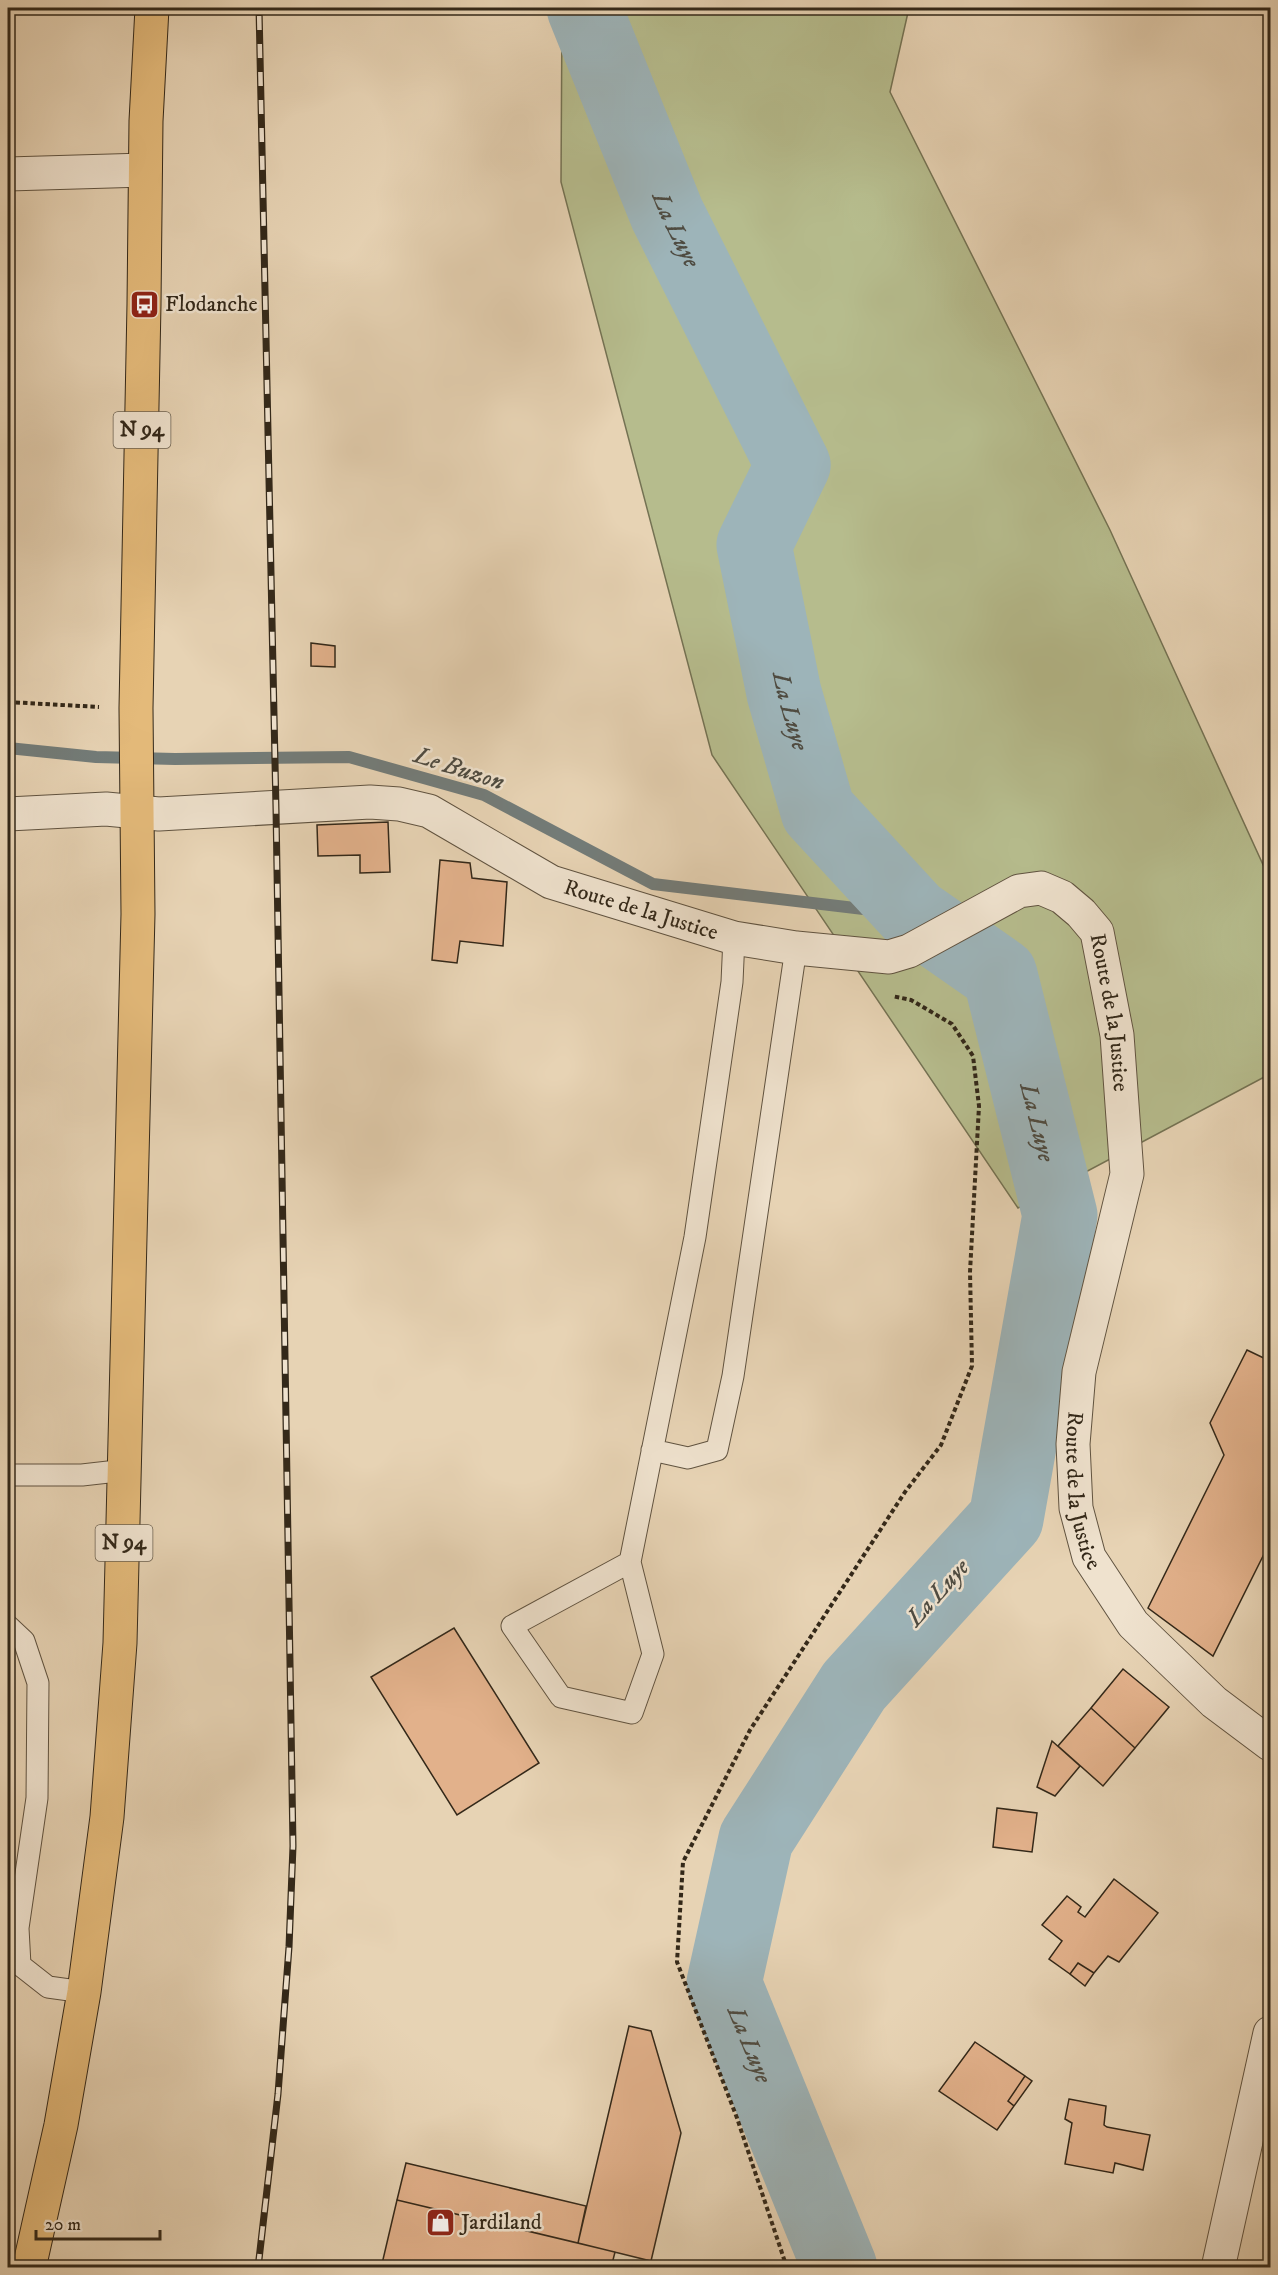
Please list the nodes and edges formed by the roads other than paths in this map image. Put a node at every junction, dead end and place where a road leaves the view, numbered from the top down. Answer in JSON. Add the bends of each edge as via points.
{"nodes":[{"id":1,"x":134,"y":8,"type":"edge"},
{"id":2,"x":152,"y":8,"type":"edge"},
{"id":3,"x":146,"y":121,"type":"junction"},
{"id":4,"x":145,"y":170,"type":"junction"},
{"id":5,"x":8,"y":174,"type":"edge"},
{"id":6,"x":137,"y":796,"type":"junction"},
{"id":7,"x":8,"y":814,"type":"edge"},
{"id":8,"x":734,"y":938,"type":"junction"},
{"id":9,"x":796,"y":948,"type":"junction"},
{"id":10,"x":652,"y":1450,"type":"junction"},
{"id":11,"x":126,"y":1470,"type":"junction"},
{"id":12,"x":8,"y":1475,"type":"edge"},
{"id":13,"x":630,"y":1562,"type":"junction"},
{"id":14,"x":8,"y":1626,"type":"edge"},
{"id":15,"x":1270,"y":1744,"type":"edge"},
{"id":16,"x":84,"y":1992,"type":"junction"},
{"id":17,"x":1270,"y":2033,"type":"edge"},
{"id":18,"x":29,"y":2268,"type":"edge"},
{"id":19,"x":1218,"y":2268,"type":"edge"}],
"edges":[{"from":1,"to":3,"type":"main road","number":"N 94"},
{"from":2,"to":3,"type":"main road","number":"N 94"},
{"from":3,"to":4,"type":"main road","number":"N 94"},
{"from":4,"to":5,"type":"street"},
{"from":4,"to":6,"type":"main road","number":"N 94"},
{"from":6,"to":7,"type":"street","name":"Route de la Justice","via":[[106,809]]},
{"from":6,"to":8,"type":"street","name":"Route de la Justice","via":[[159,814],[370,802],[429,811],[551,882]]},
{"from":6,"to":11,"type":"main road","number":"N 94","via":[[138,926]]},
{"from":8,"to":9,"type":"street","name":"Route de la Justice"},
{"from":8,"to":10,"type":"lane","via":[[732,982],[695,1237]]},
{"from":9,"to":10,"type":"lane","via":[[733,1376],[717,1450],[688,1458]]},
{"from":9,"to":15,"type":"street","name":"Route de la Justice","via":[[890,957],[909,951],[1019,891],[1041,888],[1062,897],[1097,932],[1117,1035],[1127,1174],[1079,1372],[1073,1444],[1076,1508],[1089,1557],[1133,1624],[1214,1702]]},
{"from":10,"to":13,"type":"lane"},
{"from":11,"to":12,"type":"lane","via":[[82,1475]]},
{"from":11,"to":16,"type":"main road","number":"N 94","via":[[120,1643],[107,1817]]},
{"from":13,"to":13,"type":"lane","via":[[512,1626],[561,1696],[632,1713],[653,1654]]},
{"from":14,"to":16,"type":"lane","via":[[24,1641],[38,1683],[37,1798],[18,1928],[20,1965],[48,1987]]},
{"from":16,"to":18,"type":"main road","number":"N 94","via":[[61,2126]]},
{"from":17,"to":19,"type":"street"}]}
